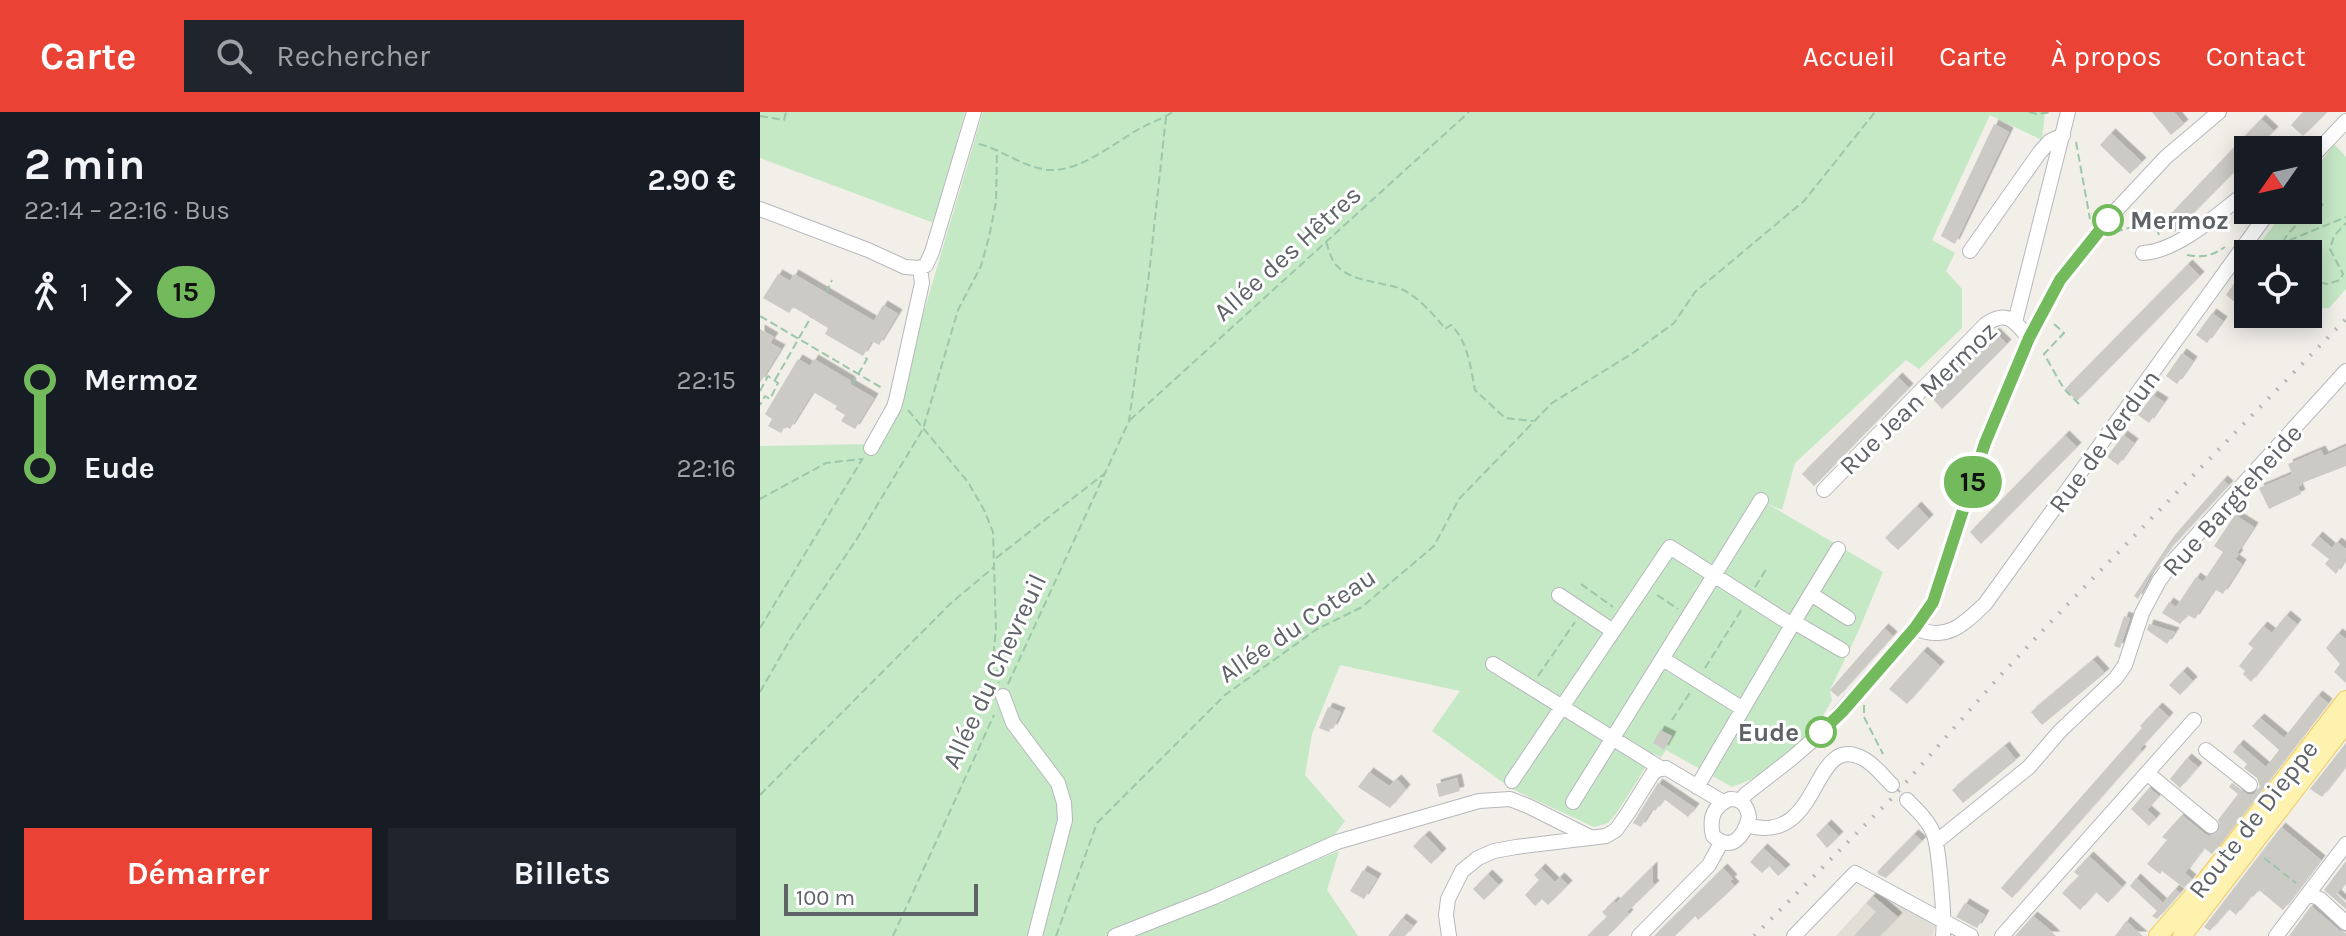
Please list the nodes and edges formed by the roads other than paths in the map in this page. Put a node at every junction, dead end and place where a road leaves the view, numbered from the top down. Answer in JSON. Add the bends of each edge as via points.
{"nodes":[{"id":1,"x":974,"y":112,"type":"edge"},
{"id":2,"x":2068,"y":112,"type":"edge"},
{"id":3,"x":2219,"y":112,"type":"edge"},
{"id":4,"x":2346,"y":121,"type":"edge"},
{"id":5,"x":2064,"y":132,"type":"junction"},
{"id":6,"x":2322,"y":146,"type":"edge"},
{"id":7,"x":2234,"y":201,"type":"edge"},
{"id":8,"x":760,"y":209,"type":"edge"},
{"id":9,"x":2260,"y":224,"type":"edge"},
{"id":10,"x":1970,"y":251,"type":"dead end"},
{"id":11,"x":2143,"y":253,"type":"dead end"},
{"id":12,"x":920,"y":268,"type":"junction"},
{"id":13,"x":2015,"y":322,"type":"junction"},
{"id":14,"x":2029,"y":338,"type":"junction"},
{"id":15,"x":2346,"y":371,"type":"edge"},
{"id":16,"x":867,"y":453,"type":"road end"},
{"id":17,"x":1824,"y":490,"type":"dead end"},
{"id":18,"x":1761,"y":500,"type":"dead end"},
{"id":19,"x":1838,"y":549,"type":"dead end"},
{"id":20,"x":1714,"y":576,"type":"junction"},
{"id":21,"x":1811,"y":594,"type":"junction"},
{"id":22,"x":1559,"y":595,"type":"dead end"},
{"id":23,"x":1848,"y":618,"type":"dead end"},
{"id":24,"x":1793,"y":623,"type":"junction"},
{"id":25,"x":1915,"y":628,"type":"junction"},
{"id":26,"x":1613,"y":631,"type":"junction"},
{"id":27,"x":1842,"y":650,"type":"dead end"},
{"id":28,"x":1663,"y":659,"type":"junction"},
{"id":29,"x":1493,"y":664,"type":"dead end"},
{"id":30,"x":1003,"y":696,"type":"road end"},
{"id":31,"x":2346,"y":700,"type":"edge"},
{"id":32,"x":1562,"y":707,"type":"junction"},
{"id":33,"x":1743,"y":709,"type":"junction"},
{"id":34,"x":2346,"y":712,"type":"edge"},
{"id":35,"x":2194,"y":720,"type":"dead end"},
{"id":36,"x":2346,"y":723,"type":"edge"},
{"id":37,"x":1613,"y":738,"type":"junction"},
{"id":38,"x":2206,"y":750,"type":"dead end"},
{"id":39,"x":1662,"y":769,"type":"junction"},
{"id":40,"x":2147,"y":773,"type":"junction"},
{"id":41,"x":1512,"y":781,"type":"dead end"},
{"id":42,"x":1892,"y":785,"type":"dead end"},
{"id":43,"x":2250,"y":785,"type":"dead end"},
{"id":44,"x":1697,"y":787,"type":"junction"},
{"id":45,"x":1907,"y":800,"type":"dead end"},
{"id":46,"x":2268,"y":800,"type":"junction"},
{"id":47,"x":1740,"y":801,"type":"junction"},
{"id":48,"x":1573,"y":802,"type":"dead end"},
{"id":49,"x":1723,"y":802,"type":"junction"},
{"id":50,"x":1747,"y":825,"type":"junction"},
{"id":51,"x":2211,"y":826,"type":"tunnel mouth"},
{"id":52,"x":1592,"y":838,"type":"junction"},
{"id":53,"x":1936,"y":842,"type":"junction"},
{"id":54,"x":1721,"y":843,"type":"junction"},
{"id":55,"x":2346,"y":844,"type":"edge"},
{"id":56,"x":2257,"y":846,"type":"junction"},
{"id":57,"x":2306,"y":891,"type":"junction"},
{"id":58,"x":2346,"y":923,"type":"edge"},
{"id":59,"x":1944,"y":929,"type":"edge"},
{"id":60,"x":1035,"y":936,"type":"edge"},
{"id":61,"x":1115,"y":936,"type":"edge"},
{"id":62,"x":1449,"y":936,"type":"edge"},
{"id":63,"x":1639,"y":936,"type":"edge"},
{"id":64,"x":1794,"y":936,"type":"edge"},
{"id":65,"x":1971,"y":936,"type":"edge"},
{"id":66,"x":2002,"y":936,"type":"edge"},
{"id":67,"x":2158,"y":936,"type":"edge"},
{"id":68,"x":2172,"y":936,"type":"edge"},
{"id":69,"x":2182,"y":936,"type":"edge"},
{"id":70,"x":2276,"y":936,"type":"edge"}],
"edges":[{"from":1,"to":12,"type":"street","via":[[932,252]]},
{"from":2,"to":5,"type":"street","name":"Rue Jean Mermoz"},
{"from":3,"to":14,"type":"street","via":[[2166,157],[2099,230],[2060,280]]},
{"from":4,"to":6,"type":"street"},
{"from":5,"to":10,"type":"street","via":[[2040,152]]},
{"from":5,"to":13,"type":"street","name":"Rue Jean Mermoz"},
{"from":7,"to":11,"type":"street","via":[[2181,239]]},
{"from":8,"to":12,"type":"street","via":[[905,267]]},
{"from":9,"to":25,"type":"street","name":"Rue de Verdun","via":[[1985,604],[1960,628],[1929,635]]},
{"from":12,"to":16,"type":"street","via":[[922,283],[894,407]]},
{"from":13,"to":14,"type":"street","name":"Rue Jean Mermoz"},
{"from":13,"to":17,"type":"street","name":"Rue Jean Mermoz","via":[[1997,317],[1986,324]]},
{"from":14,"to":25,"type":"street","via":[[1985,443],[1933,602]]},
{"from":15,"to":53,"type":"street","name":"Rue Bargteheide","via":[[2176,558],[2142,613],[2116,678],[2029,767]]},
{"from":18,"to":20,"type":"street"},
{"from":19,"to":21,"type":"street"},
{"from":20,"to":24,"type":"street"},
{"from":20,"to":26,"type":"street","via":[[1670,547]]},
{"from":20,"to":28,"type":"street"},
{"from":21,"to":23,"type":"street"},
{"from":21,"to":24,"type":"street"},
{"from":22,"to":26,"type":"street"},
{"from":24,"to":27,"type":"street"},
{"from":24,"to":33,"type":"street"},
{"from":25,"to":47,"type":"street","via":[[1822,732]]},
{"from":26,"to":32,"type":"street"},
{"from":28,"to":33,"type":"street"},
{"from":28,"to":37,"type":"street"},
{"from":29,"to":32,"type":"street"},
{"from":30,"to":60,"type":"street","via":[[1013,723],[1058,783],[1064,803],[1065,820]]},
{"from":31,"to":46,"type":"main road","name":"Route de Dieppe"},
{"from":32,"to":37,"type":"street"},
{"from":32,"to":41,"type":"street"},
{"from":33,"to":44,"type":"street"},
{"from":34,"to":56,"type":"street","via":[[2287,788]]},
{"from":35,"to":40,"type":"street"},
{"from":36,"to":56,"type":"main road","name":"Route de Dieppe"},
{"from":37,"to":39,"type":"street"},
{"from":37,"to":48,"type":"street"},
{"from":38,"to":43,"type":"street"},
{"from":39,"to":44,"type":"street"},
{"from":39,"to":52,"type":"street","via":[[1653,773],[1616,830]]},
{"from":40,"to":51,"type":"street"},
{"from":40,"to":66,"type":"street"},
{"from":42,"to":50,"type":"street","via":[[1876,768],[1848,754],[1823,769],[1809,801],[1794,817],[1765,829]]},
{"from":44,"to":49,"type":"street"},
{"from":45,"to":53,"type":"street"},
{"from":46,"to":67,"type":"main road","name":"Route de Dieppe"},
{"from":46,"to":68,"type":"street","via":[[2239,850]]},
{"from":47,"to":49,"type":"street"},
{"from":47,"to":50,"type":"street","via":[[1748,811]]},
{"from":49,"to":54,"type":"street","via":[[1711,819],[1713,836]]},
{"from":50,"to":54,"type":"street","via":[[1734,842]]},
{"from":52,"to":61,"type":"street","via":[[1510,799],[1479,801],[1337,842]]},
{"from":52,"to":62,"type":"street","via":[[1516,847],[1478,858],[1462,871],[1448,899]]},
{"from":53,"to":59,"type":"street"},
{"from":54,"to":63,"type":"street","via":[[1709,865]]},
{"from":55,"to":57,"type":"street"},
{"from":56,"to":69,"type":"main road","name":"Route de Dieppe"},
{"from":57,"to":58,"type":"street"},
{"from":57,"to":70,"type":"street"},
{"from":59,"to":64,"type":"street","via":[[1855,873]]},
{"from":59,"to":65,"type":"street"}]}
